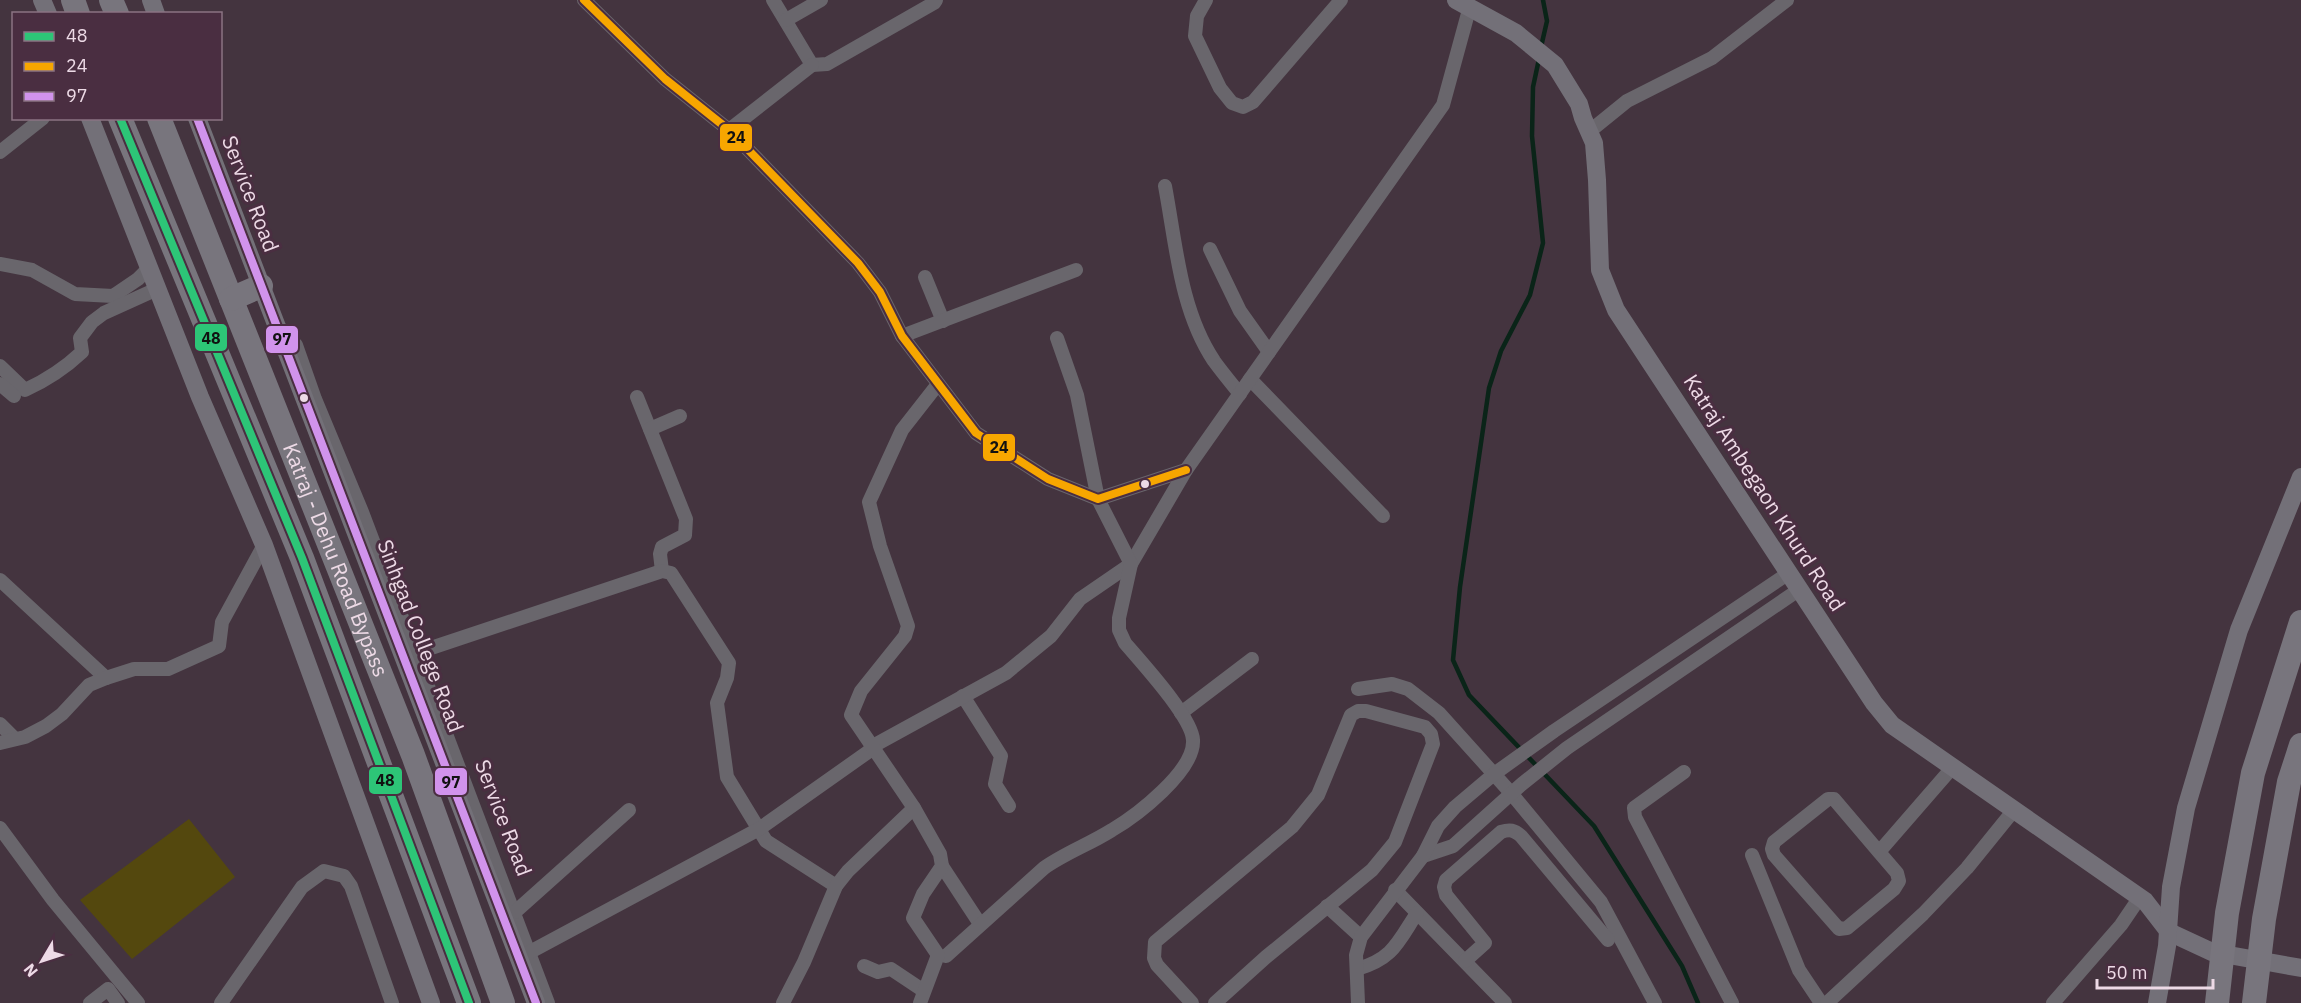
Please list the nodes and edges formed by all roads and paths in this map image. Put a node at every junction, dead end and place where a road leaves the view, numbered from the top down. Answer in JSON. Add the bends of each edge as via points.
{"nodes":[{"id":1,"x":584,"y":0,"type":"edge"},
{"id":2,"x":773,"y":0,"type":"edge"},
{"id":3,"x":821,"y":0,"type":"edge"},
{"id":4,"x":936,"y":0,"type":"edge"},
{"id":5,"x":1206,"y":0,"type":"edge"},
{"id":6,"x":1341,"y":0,"type":"edge"},
{"id":7,"x":1787,"y":0,"type":"edge"},
{"id":8,"x":1463,"y":3,"type":"edge"},
{"id":9,"x":786,"y":20,"type":"junction"},
{"id":10,"x":812,"y":65,"type":"junction"},
{"id":11,"x":40,"y":120,"type":"edge"},
{"id":12,"x":91,"y":120,"type":"edge"},
{"id":13,"x":121,"y":120,"type":"edge"},
{"id":14,"x":160,"y":120,"type":"edge"},
{"id":15,"x":198,"y":120,"type":"edge"},
{"id":16,"x":729,"y":130,"type":"junction"},
{"id":17,"x":1590,"y":131,"type":"junction"},
{"id":18,"x":0,"y":152,"type":"edge"},
{"id":19,"x":1165,"y":186,"type":"dead end"},
{"id":20,"x":1210,"y":249,"type":"dead end"},
{"id":21,"x":0,"y":264,"type":"edge"},
{"id":22,"x":148,"y":268,"type":"junction"},
{"id":23,"x":1076,"y":270,"type":"dead end"},
{"id":24,"x":925,"y":278,"type":"dead end"},
{"id":25,"x":261,"y":286,"type":"junction"},
{"id":26,"x":157,"y":289,"type":"junction"},
{"id":27,"x":231,"y":299,"type":"junction"},
{"id":28,"x":274,"y":321,"type":"junction"},
{"id":29,"x":943,"y":321,"type":"junction"},
{"id":30,"x":902,"y":336,"type":"junction"},
{"id":31,"x":1058,"y":338,"type":"dead end"},
{"id":32,"x":1269,"y":352,"type":"junction"},
{"id":33,"x":0,"y":366,"type":"edge"},
{"id":34,"x":1250,"y":379,"type":"junction"},
{"id":35,"x":0,"y":384,"type":"edge"},
{"id":36,"x":939,"y":384,"type":"junction"},
{"id":37,"x":1240,"y":394,"type":"junction"},
{"id":38,"x":14,"y":396,"type":"dead end"},
{"id":39,"x":637,"y":396,"type":"dead end"},
{"id":40,"x":680,"y":416,"type":"dead end"},
{"id":41,"x":650,"y":429,"type":"junction"},
{"id":42,"x":1186,"y":470,"type":"junction"},
{"id":43,"x":2301,"y":477,"type":"edge"},
{"id":44,"x":1098,"y":499,"type":"junction"},
{"id":45,"x":1383,"y":516,"type":"dead end"},
{"id":46,"x":292,"y":532,"type":"junction"},
{"id":47,"x":264,"y":545,"type":"junction"},
{"id":48,"x":1131,"y":564,"type":"junction"},
{"id":49,"x":662,"y":571,"type":"junction"},
{"id":50,"x":1789,"y":573,"type":"junction"},
{"id":51,"x":0,"y":580,"type":"edge"},
{"id":52,"x":1800,"y":589,"type":"junction"},
{"id":53,"x":2301,"y":622,"type":"edge"},
{"id":54,"x":416,"y":653,"type":"junction"},
{"id":55,"x":1252,"y":659,"type":"dead end"},
{"id":56,"x":106,"y":678,"type":"junction"},
{"id":57,"x":1358,"y":689,"type":"dead end"},
{"id":58,"x":963,"y":696,"type":"junction"},
{"id":59,"x":1181,"y":713,"type":"junction"},
{"id":60,"x":0,"y":724,"type":"edge"},
{"id":61,"x":15,"y":739,"type":"junction"},
{"id":62,"x":0,"y":743,"type":"edge"},
{"id":63,"x":2301,"y":745,"type":"edge"},
{"id":64,"x":873,"y":746,"type":"junction"},
{"id":65,"x":1952,"y":768,"type":"junction"},
{"id":66,"x":1500,"y":770,"type":"junction"},
{"id":67,"x":1684,"y":772,"type":"dead end"},
{"id":68,"x":1517,"y":788,"type":"junction"},
{"id":69,"x":1009,"y":806,"type":"dead end"},
{"id":70,"x":914,"y":808,"type":"junction"},
{"id":71,"x":629,"y":810,"type":"dead end"},
{"id":72,"x":2014,"y":810,"type":"junction"},
{"id":73,"x":0,"y":828,"type":"edge"},
{"id":74,"x":759,"y":829,"type":"junction"},
{"id":75,"x":1879,"y":852,"type":"junction"},
{"id":76,"x":1752,"y":855,"type":"dead end"},
{"id":77,"x":1423,"y":856,"type":"junction"},
{"id":78,"x":942,"y":866,"type":"junction"},
{"id":79,"x":836,"y":886,"type":"junction"},
{"id":80,"x":1395,"y":890,"type":"junction"},
{"id":81,"x":2140,"y":897,"type":"junction"},
{"id":82,"x":1327,"y":906,"type":"junction"},
{"id":83,"x":515,"y":912,"type":"junction"},
{"id":84,"x":1418,"y":913,"type":"junction"},
{"id":85,"x":980,"y":924,"type":"junction"},
{"id":86,"x":2169,"y":932,"type":"junction"},
{"id":87,"x":1361,"y":937,"type":"junction"},
{"id":88,"x":1608,"y":940,"type":"dead end"},
{"id":89,"x":530,"y":952,"type":"junction"},
{"id":90,"x":946,"y":956,"type":"dead end"},
{"id":91,"x":1465,"y":961,"type":"junction"},
{"id":92,"x":864,"y":966,"type":"dead end"},
{"id":93,"x":2301,"y":968,"type":"edge"},
{"id":94,"x":1357,"y":969,"type":"junction"},
{"id":95,"x":2218,"y":994,"type":"edge"},
{"id":96,"x":2254,"y":994,"type":"edge"},
{"id":97,"x":922,"y":997,"type":"edge"},
{"id":98,"x":90,"y":1003,"type":"edge"},
{"id":99,"x":118,"y":1003,"type":"edge"},
{"id":100,"x":138,"y":1003,"type":"edge"},
{"id":101,"x":221,"y":1003,"type":"edge"},
{"id":102,"x":392,"y":1003,"type":"edge"},
{"id":103,"x":431,"y":1003,"type":"edge"},
{"id":104,"x":469,"y":1003,"type":"edge"},
{"id":105,"x":503,"y":1003,"type":"edge"},
{"id":106,"x":536,"y":1003,"type":"edge"},
{"id":107,"x":548,"y":1003,"type":"edge"},
{"id":108,"x":783,"y":1003,"type":"edge"},
{"id":109,"x":1192,"y":1003,"type":"edge"},
{"id":110,"x":1215,"y":1003,"type":"edge"},
{"id":111,"x":1358,"y":1003,"type":"edge"},
{"id":112,"x":1506,"y":1003,"type":"edge"},
{"id":113,"x":1655,"y":1003,"type":"edge"},
{"id":114,"x":1732,"y":1003,"type":"edge"},
{"id":115,"x":1821,"y":1003,"type":"edge"},
{"id":116,"x":1827,"y":1003,"type":"edge"},
{"id":117,"x":2054,"y":1003,"type":"edge"},
{"id":118,"x":2157,"y":1003,"type":"edge"}],
"edges":[{"from":1,"to":16,"type":"street","via":[[665,79]]},
{"from":2,"to":9,"type":"street"},
{"from":3,"to":9,"type":"street"},
{"from":4,"to":10,"type":"street","via":[[827,64]]},
{"from":5,"to":6,"type":"street","via":[[1197,16],[1195,36],[1220,88],[1232,103],[1243,107],[1253,102]]},
{"from":7,"to":17,"type":"street","via":[[1712,58],[1627,101]]},
{"from":8,"to":17,"type":"street","name":"Katraj Ambegaon Khurd Road","via":[[1516,33],[1555,65],[1580,104]]},
{"from":8,"to":32,"type":"street","via":[[1443,105]]},
{"from":9,"to":10,"type":"street"},
{"from":10,"to":16,"type":"street"},
{"from":11,"to":18,"type":"street"},
{"from":12,"to":22,"type":"street"},
{"from":13,"to":46,"type":"highway","name":"Katraj - Dehu Road Bypass"},
{"from":14,"to":27,"type":"highway","name":"Katraj - Dehu Road Bypass"},
{"from":15,"to":25,"type":"street","name":"Service Road"},
{"from":16,"to":30,"type":"street","via":[[858,263],[880,292]]},
{"from":17,"to":50,"type":"street","name":"Katraj Ambegaon Khurd Road","via":[[1598,180],[1600,270],[1616,309]]},
{"from":19,"to":37,"type":"street","via":[[1184,290],[1197,327],[1213,360]]},
{"from":20,"to":32,"type":"street","via":[[1240,310]]},
{"from":21,"to":22,"type":"street","via":[[32,270],[75,294],[113,296]]},
{"from":22,"to":26,"type":"street"},
{"from":23,"to":29,"type":"street"},
{"from":24,"to":29,"type":"street"},
{"from":25,"to":27,"type":"highway"},
{"from":25,"to":28,"type":"street","name":"Sinhgad College Road"},
{"from":26,"to":33,"type":"street","via":[[92,322],[80,338],[82,352],[44,382],[25,390]]},
{"from":26,"to":47,"type":"street"},
{"from":27,"to":105,"type":"highway","name":"Katraj - Dehu Road Bypass","via":[[413,755]]},
{"from":28,"to":54,"type":"street","name":"Service Road","via":[[296,345]]},
{"from":28,"to":106,"type":"street","name":"Sinhgad College Road"},
{"from":29,"to":30,"type":"street"},
{"from":30,"to":36,"type":"street"},
{"from":31,"to":44,"type":"street","via":[[1077,395]]},
{"from":32,"to":34,"type":"street"},
{"from":34,"to":37,"type":"street"},
{"from":34,"to":45,"type":"street"},
{"from":35,"to":38,"type":"street"},
{"from":36,"to":44,"type":"street","via":[[976,433],[1048,479]]},
{"from":36,"to":64,"type":"street","via":[[903,430],[868,502],[908,626],[905,636],[861,691],[851,715]]},
{"from":37,"to":42,"type":"street"},
{"from":39,"to":41,"type":"street"},
{"from":40,"to":41,"type":"street"},
{"from":41,"to":49,"type":"street","via":[[687,527],[686,534],[662,547]]},
{"from":42,"to":44,"type":"street"},
{"from":42,"to":48,"type":"street"},
{"from":43,"to":86,"type":"street","via":[[2239,630],[2186,808],[2171,887]]},
{"from":44,"to":48,"type":"street"},
{"from":46,"to":47,"type":"street"},
{"from":46,"to":104,"type":"highway","name":"Katraj - Dehu Road Bypass"},
{"from":47,"to":56,"type":"street","via":[[222,622],[219,646],[168,669],[135,669]]},
{"from":47,"to":103,"type":"street"},
{"from":48,"to":58,"type":"street","via":[[1080,599],[1051,636],[1006,673]]},
{"from":48,"to":59,"type":"street","via":[[1119,630]]},
{"from":49,"to":54,"type":"street"},
{"from":49,"to":74,"type":"street","via":[[671,573],[729,663],[717,703],[727,777]]},
{"from":50,"to":52,"type":"street","name":"Katraj Ambegaon Khurd Road"},
{"from":50,"to":66,"type":"street"},
{"from":51,"to":56,"type":"street"},
{"from":52,"to":65,"type":"street","name":"Katraj Ambegaon Khurd Road","via":[[1892,725]]},
{"from":52,"to":68,"type":"street","via":[[1567,748]]},
{"from":53,"to":95,"type":"highway","via":[[2253,773],[2227,914]]},
{"from":54,"to":83,"type":"street","name":"Service Road"},
{"from":55,"to":59,"type":"street"},
{"from":56,"to":61,"type":"street","via":[[89,686],[45,726]]},
{"from":57,"to":66,"type":"street","via":[[1392,684],[1408,689]]},
{"from":58,"to":64,"type":"street"},
{"from":58,"to":69,"type":"street","via":[[1001,756],[995,784]]},
{"from":59,"to":85,"type":"street","via":[[1193,740],[1191,754],[1157,797],[1112,831],[1050,863]]},
{"from":60,"to":61,"type":"street"},
{"from":61,"to":62,"type":"street"},
{"from":63,"to":96,"type":"highway","via":[[2289,782]]},
{"from":64,"to":70,"type":"street"},
{"from":64,"to":74,"type":"street"},
{"from":65,"to":72,"type":"street","name":"Katraj Ambegaon Khurd Road"},
{"from":65,"to":75,"type":"street"},
{"from":66,"to":68,"type":"street"},
{"from":66,"to":77,"type":"street","via":[[1455,807],[1438,826]]},
{"from":67,"to":114,"type":"street","via":[[1634,808],[1635,817]]},
{"from":68,"to":77,"type":"street","via":[[1453,846]]},
{"from":68,"to":113,"type":"street","via":[[1601,902]]},
{"from":70,"to":78,"type":"street","via":[[940,854]]},
{"from":70,"to":79,"type":"street"},
{"from":71,"to":83,"type":"street"},
{"from":72,"to":81,"type":"street","name":"Katraj Ambegaon Khurd Road"},
{"from":72,"to":116,"type":"street","via":[[1923,914]]},
{"from":73,"to":100,"type":"street"},
{"from":74,"to":79,"type":"street","via":[[772,847]]},
{"from":74,"to":89,"type":"street"},
{"from":75,"to":75,"type":"street","via":[[1899,880],[1894,889],[1847,928],[1839,929],[1772,849],[1774,842],[1828,799],[1834,799]]},
{"from":76,"to":115,"type":"street","via":[[1799,970]]},
{"from":77,"to":80,"type":"street"},
{"from":78,"to":85,"type":"street"},
{"from":78,"to":97,"type":"street","via":[[913,918],[938,955]]},
{"from":79,"to":108,"type":"street"},
{"from":80,"to":84,"type":"street"},
{"from":80,"to":87,"type":"street"},
{"from":81,"to":86,"type":"street","name":"Katraj Ambegaon Khurd Road"},
{"from":81,"to":117,"type":"street"},
{"from":82,"to":87,"type":"street"},
{"from":82,"to":109,"type":"street","via":[[1372,870],[1395,842],[1433,744],[1425,727],[1366,711],[1351,715],[1318,795],[1292,827],[1155,942],[1157,964]]},
{"from":82,"to":110,"type":"street"},
{"from":83,"to":89,"type":"street","name":"Service Road"},
{"from":84,"to":91,"type":"street"},
{"from":84,"to":94,"type":"street","via":[[1389,954]]},
{"from":85,"to":90,"type":"street"},
{"from":86,"to":93,"type":"street","via":[[2212,952]]},
{"from":86,"to":118,"type":"street"},
{"from":87,"to":94,"type":"street"},
{"from":88,"to":91,"type":"street","via":[[1521,836],[1507,830],[1446,880],[1446,895],[1485,943]]},
{"from":89,"to":107,"type":"street","name":"Service Road"},
{"from":91,"to":112,"type":"street"},
{"from":92,"to":97,"type":"street","via":[[878,972],[891,969]]},
{"from":94,"to":111,"type":"street"},
{"from":98,"to":99,"type":"street","via":[[108,989]]},
{"from":101,"to":102,"type":"street","via":[[302,887],[324,871],[344,876],[351,886]]}]}
